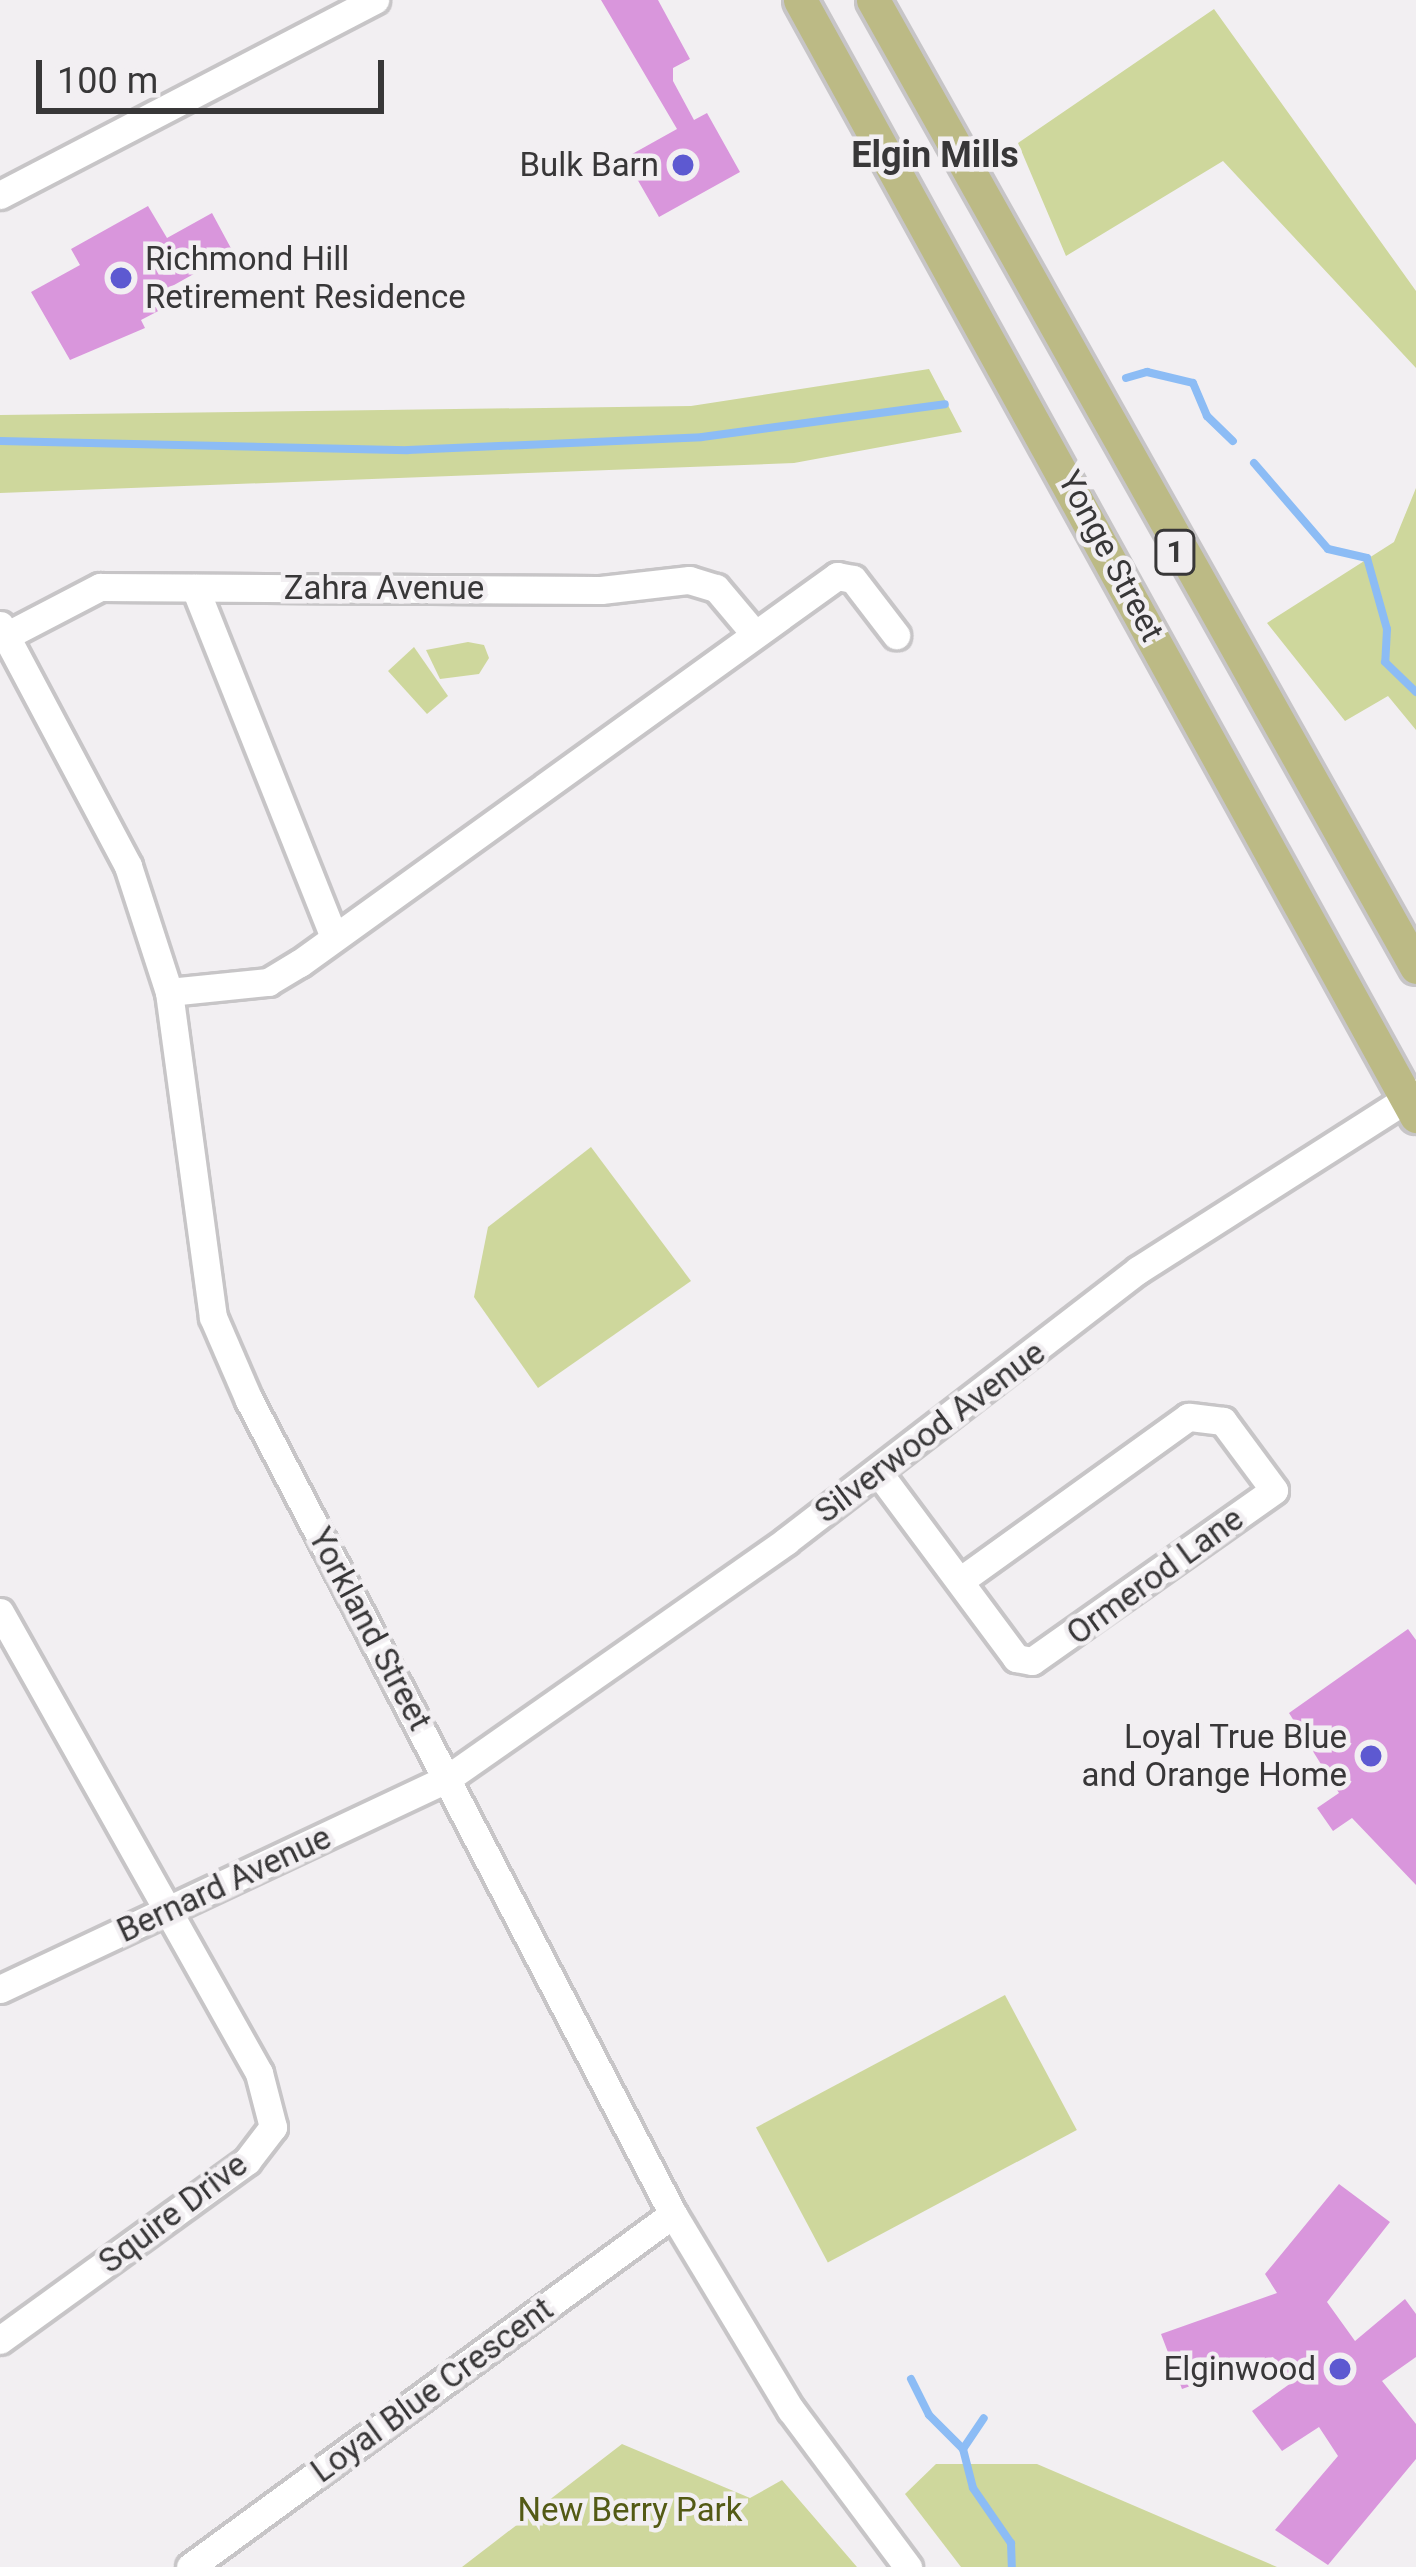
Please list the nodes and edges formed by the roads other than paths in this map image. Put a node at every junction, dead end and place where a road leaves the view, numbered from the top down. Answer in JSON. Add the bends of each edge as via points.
{"nodes":[{"id":1,"x":375,"y":0,"type":"edge"},
{"id":2,"x":800,"y":0,"type":"edge"},
{"id":3,"x":873,"y":0,"type":"edge"},
{"id":4,"x":0,"y":194,"type":"edge"},
{"id":5,"x":195,"y":588,"type":"junction"},
{"id":6,"x":753,"y":632,"type":"junction"},
{"id":7,"x":2,"y":633,"type":"edge"},
{"id":8,"x":896,"y":634,"type":"dead end"},
{"id":9,"x":333,"y":935,"type":"junction"},
{"id":10,"x":1416,"y":968,"type":"edge"},
{"id":11,"x":169,"y":992,"type":"junction"},
{"id":12,"x":1413,"y":1103,"type":"edge"},
{"id":13,"x":878,"y":1472,"type":"junction"},
{"id":14,"x":959,"y":1581,"type":"junction"},
{"id":15,"x":0,"y":1612,"type":"edge"},
{"id":16,"x":448,"y":1778,"type":"junction"},
{"id":17,"x":164,"y":1914,"type":"junction"},
{"id":18,"x":0,"y":1989,"type":"edge"},
{"id":19,"x":674,"y":2214,"type":"junction"},
{"id":20,"x":0,"y":2340,"type":"edge"},
{"id":21,"x":190,"y":2567,"type":"edge"},
{"id":22,"x":908,"y":2567,"type":"edge"}],
"edges":[{"from":1,"to":4,"type":"street"},
{"from":2,"to":12,"type":"main road","name":"Yonge Street","number":"1"},
{"from":3,"to":10,"type":"main road","name":"Yonge Street","number":"1"},
{"from":5,"to":6,"type":"street","name":"Zahra Avenue","via":[[601,590],[689,580],[716,588]]},
{"from":5,"to":7,"type":"street","name":"Zahra Avenue","via":[[100,587]]},
{"from":5,"to":9,"type":"street"},
{"from":6,"to":8,"type":"street","via":[[837,576],[853,579]]},
{"from":6,"to":9,"type":"street"},
{"from":7,"to":11,"type":"street","name":"Yorkland Street","via":[[128,866]]},
{"from":9,"to":11,"type":"street","via":[[268,982]]},
{"from":11,"to":16,"type":"street","name":"Yorkland Street","via":[[212,1317]]},
{"from":12,"to":13,"type":"street","name":"Silverwood Avenue","via":[[1138,1270]]},
{"from":13,"to":14,"type":"street","name":"Ormerod Lane"},
{"from":13,"to":16,"type":"street","name":"Silverwood Avenue"},
{"from":14,"to":14,"type":"street","name":"Ormerod Lane","via":[[1016,1658],[1039,1660],[1274,1490],[1223,1421],[1188,1417]]},
{"from":15,"to":17,"type":"street","name":"Squire Drive"},
{"from":16,"to":17,"type":"street","name":"Bernard Avenue"},
{"from":16,"to":19,"type":"street","name":"Yorkland Street"},
{"from":17,"to":18,"type":"street","name":"Bernard Avenue"},
{"from":17,"to":20,"type":"street","name":"Squire Drive","via":[[259,2073],[273,2127],[247,2161]]},
{"from":19,"to":21,"type":"street","name":"Loyal Blue Crescent"},
{"from":19,"to":22,"type":"street","name":"Yorkland Street","via":[[791,2410]]}]}
